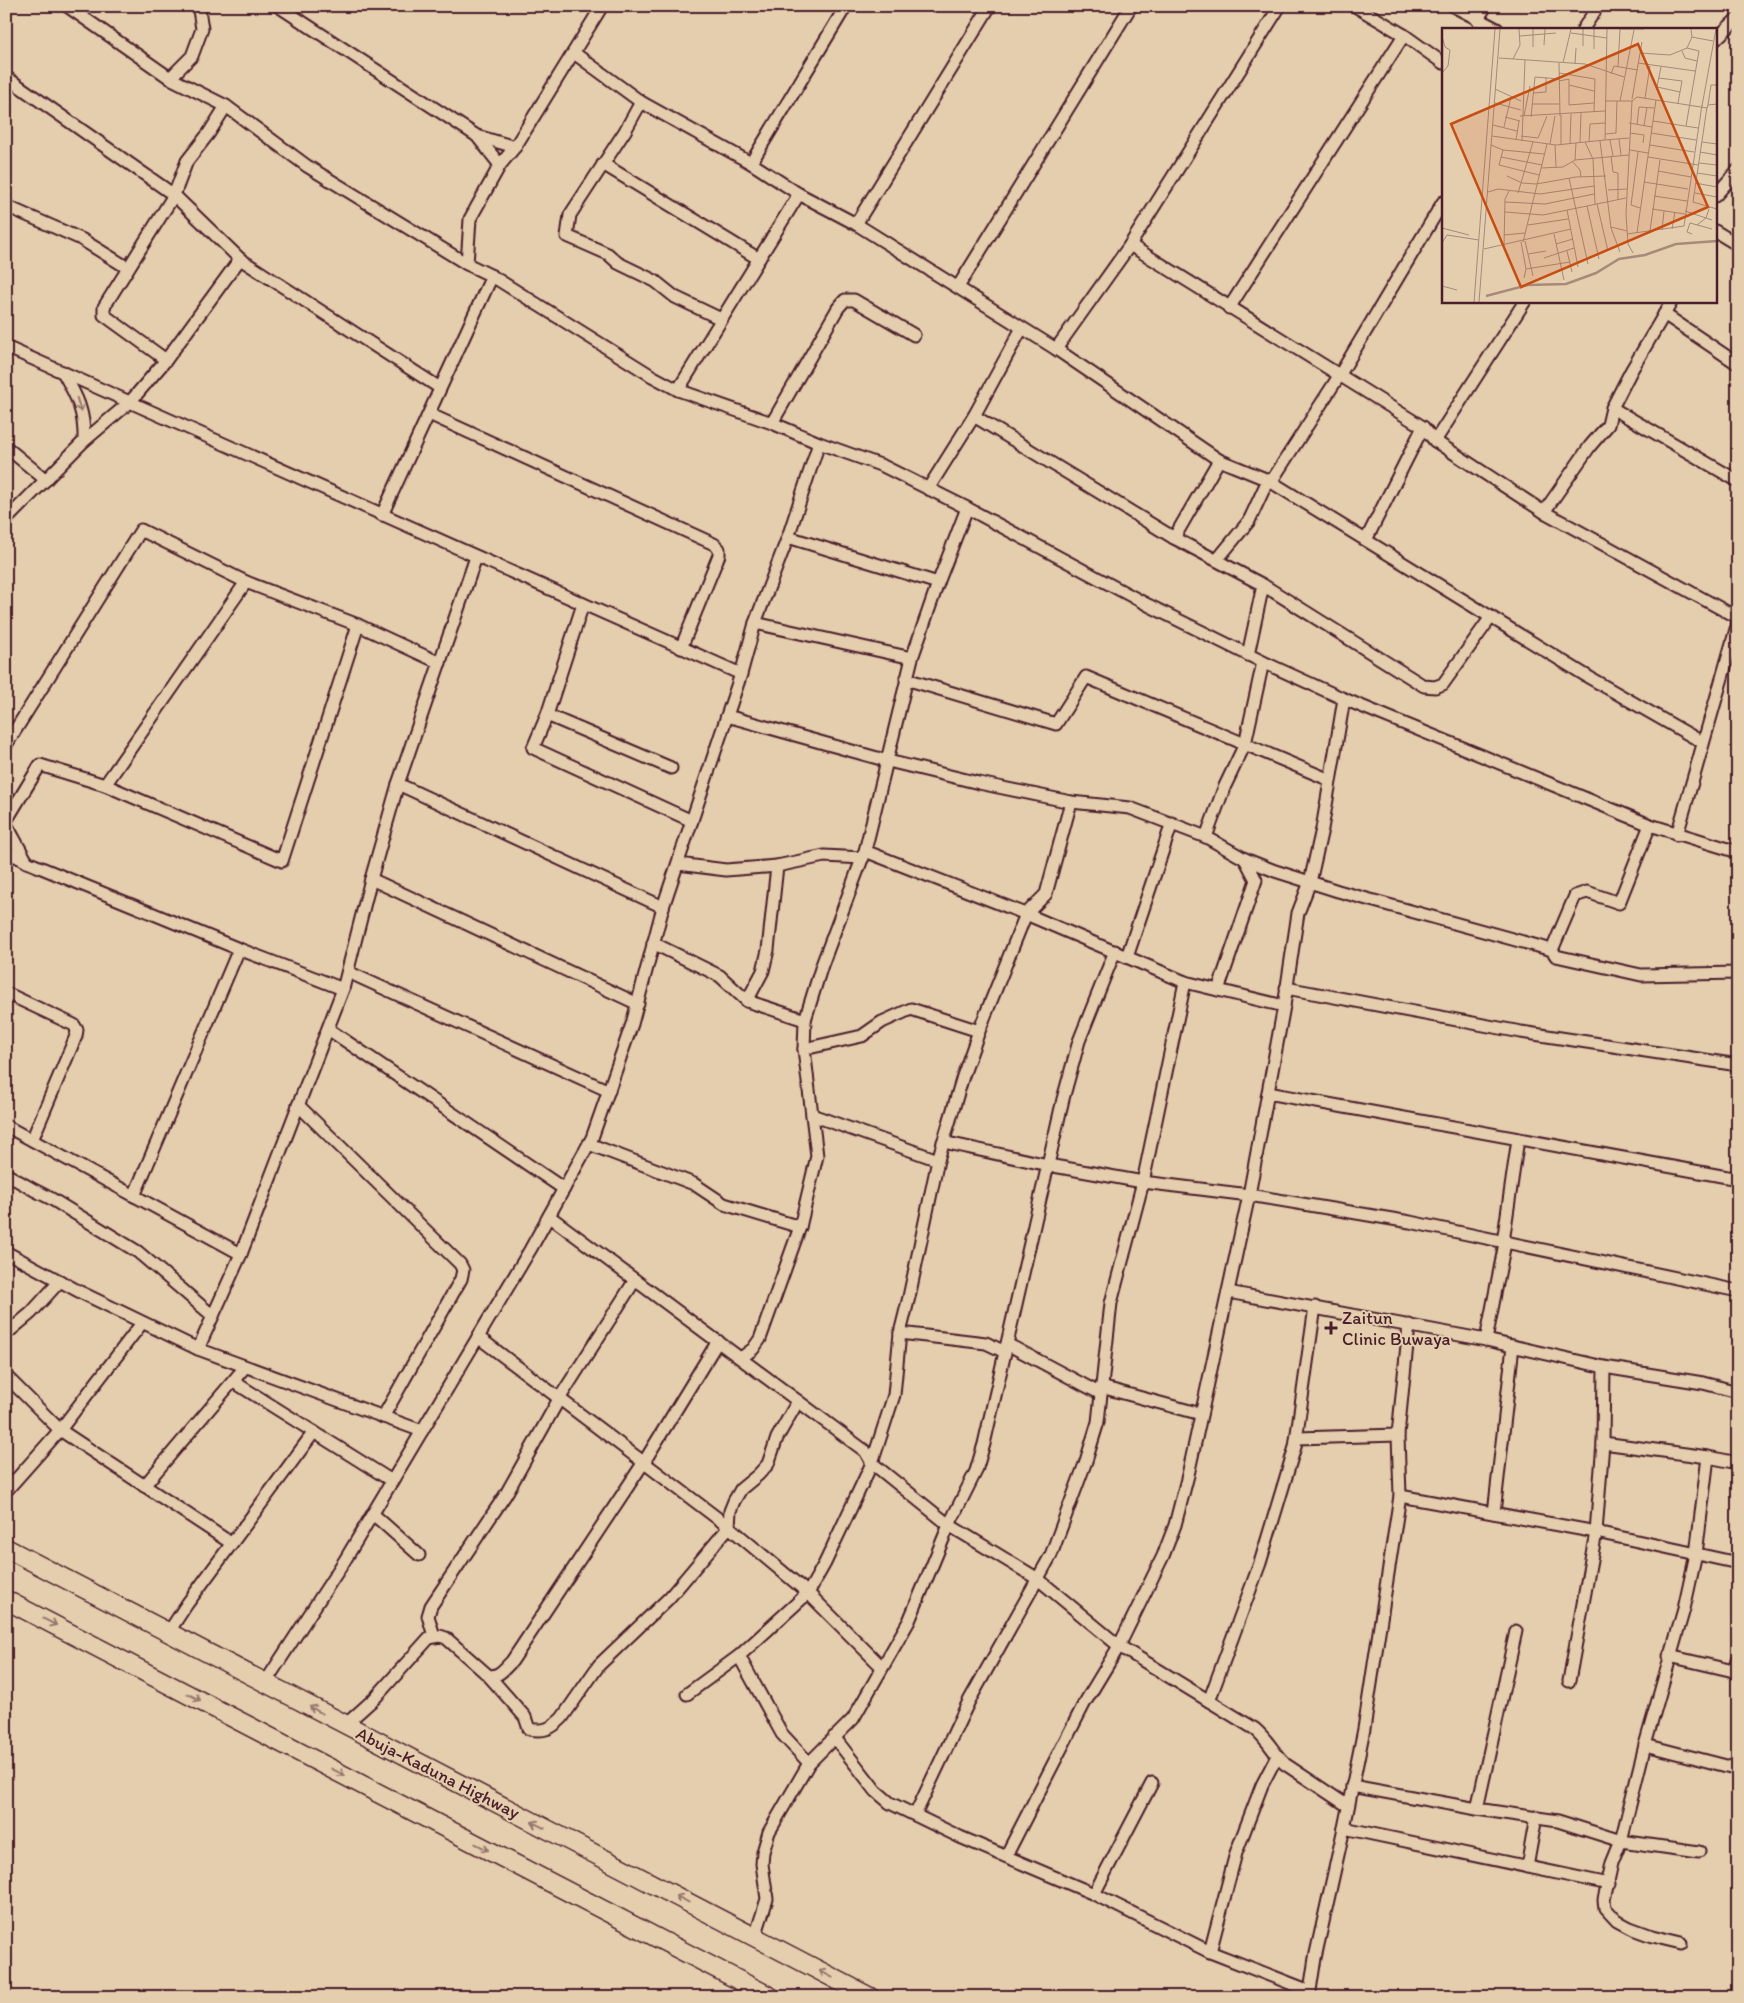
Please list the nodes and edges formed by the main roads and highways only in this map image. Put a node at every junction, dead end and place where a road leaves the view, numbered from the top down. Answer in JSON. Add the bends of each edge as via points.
{"nodes":[{"id":1,"x":6,"y":1548,"type":"edge"},
{"id":2,"x":6,"y":1600,"type":"edge"},
{"id":3,"x":771,"y":1997,"type":"edge"},
{"id":4,"x":870,"y":1997,"type":"edge"}],
"edges":[{"from":4,"to":1,"type":"highway","name":"Abuja-Kaduna Highway","one_way":true},
{"from":2,"to":3,"type":"highway","one_way":true}]}
